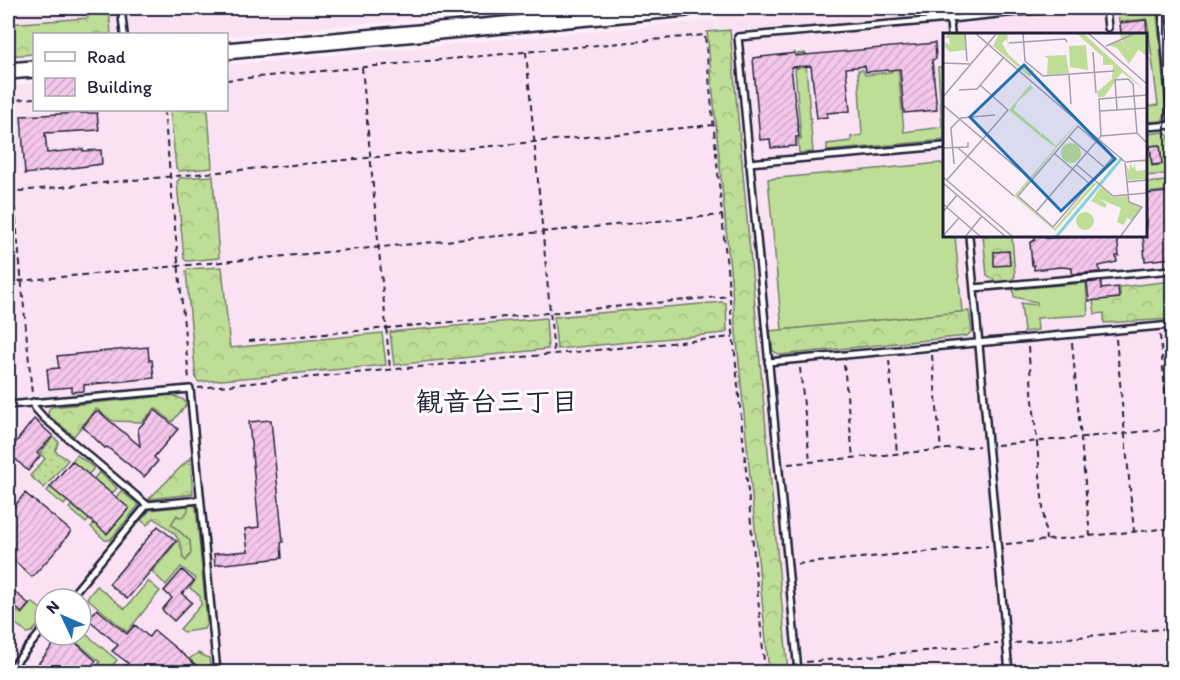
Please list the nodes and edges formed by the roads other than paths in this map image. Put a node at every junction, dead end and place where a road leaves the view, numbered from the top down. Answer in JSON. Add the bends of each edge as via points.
{"nodes":[{"id":1,"x":122,"y":8,"type":"edge"},
{"id":2,"x":686,"y":8,"type":"edge"},
{"id":3,"x":949,"y":8,"type":"edge"},
{"id":4,"x":1057,"y":8,"type":"edge"},
{"id":5,"x":1106,"y":8,"type":"edge"},
{"id":6,"x":1162,"y":8,"type":"edge"},
{"id":7,"x":950,"y":19,"type":"junction"},
{"id":8,"x":1108,"y":28,"type":"dead end"},
{"id":9,"x":124,"y":33,"type":"edge"},
{"id":10,"x":951,"y":33,"type":"edge"},
{"id":11,"x":228,"y":51,"type":"edge"},
{"id":12,"x":33,"y":69,"type":"edge"},
{"id":13,"x":8,"y":72,"type":"edge"},
{"id":14,"x":1172,"y":126,"type":"edge"},
{"id":15,"x":1147,"y":128,"type":"edge"},
{"id":16,"x":943,"y":146,"type":"edge"},
{"id":17,"x":749,"y":163,"type":"junction"},
{"id":18,"x":969,"y":237,"type":"edge"},
{"id":19,"x":1173,"y":270,"type":"edge"},
{"id":20,"x":974,"y":288,"type":"junction"},
{"id":21,"x":1173,"y":325,"type":"edge"},
{"id":22,"x":979,"y":342,"type":"junction"},
{"id":23,"x":768,"y":362,"type":"junction"},
{"id":24,"x":33,"y":402,"type":"junction"},
{"id":25,"x":8,"y":405,"type":"edge"},
{"id":26,"x":200,"y":500,"type":"junction"},
{"id":27,"x":147,"y":505,"type":"junction"},
{"id":28,"x":79,"y":587,"type":"edge"},
{"id":29,"x":33,"y":642,"type":"edge"},
{"id":30,"x":8,"y":672,"type":"edge"},
{"id":31,"x":216,"y":672,"type":"edge"},
{"id":32,"x":798,"y":672,"type":"edge"},
{"id":33,"x":1009,"y":672,"type":"edge"}],
"edges":[{"from":1,"to":9,"type":"lane"},
{"from":2,"to":11,"type":"street"},
{"from":3,"to":7,"type":"lane"},
{"from":4,"to":7,"type":"lane"},
{"from":5,"to":8,"type":"lane"},
{"from":6,"to":14,"type":"lane"},
{"from":7,"to":10,"type":"lane"},
{"from":7,"to":17,"type":"lane","via":[[738,37]]},
{"from":12,"to":13,"type":"street"},
{"from":14,"to":15,"type":"lane"},
{"from":16,"to":17,"type":"lane"},
{"from":17,"to":23,"type":"lane"},
{"from":18,"to":20,"type":"lane"},
{"from":19,"to":20,"type":"lane"},
{"from":20,"to":22,"type":"lane"},
{"from":21,"to":22,"type":"lane"},
{"from":22,"to":23,"type":"lane"},
{"from":22,"to":33,"type":"lane"},
{"from":23,"to":32,"type":"lane"},
{"from":24,"to":25,"type":"lane"},
{"from":24,"to":26,"type":"lane","via":[[190,388]]},
{"from":24,"to":27,"type":"lane","via":[[44,418]]},
{"from":26,"to":27,"type":"lane"},
{"from":26,"to":31,"type":"lane"},
{"from":27,"to":28,"type":"lane"},
{"from":29,"to":30,"type":"lane"}]}
